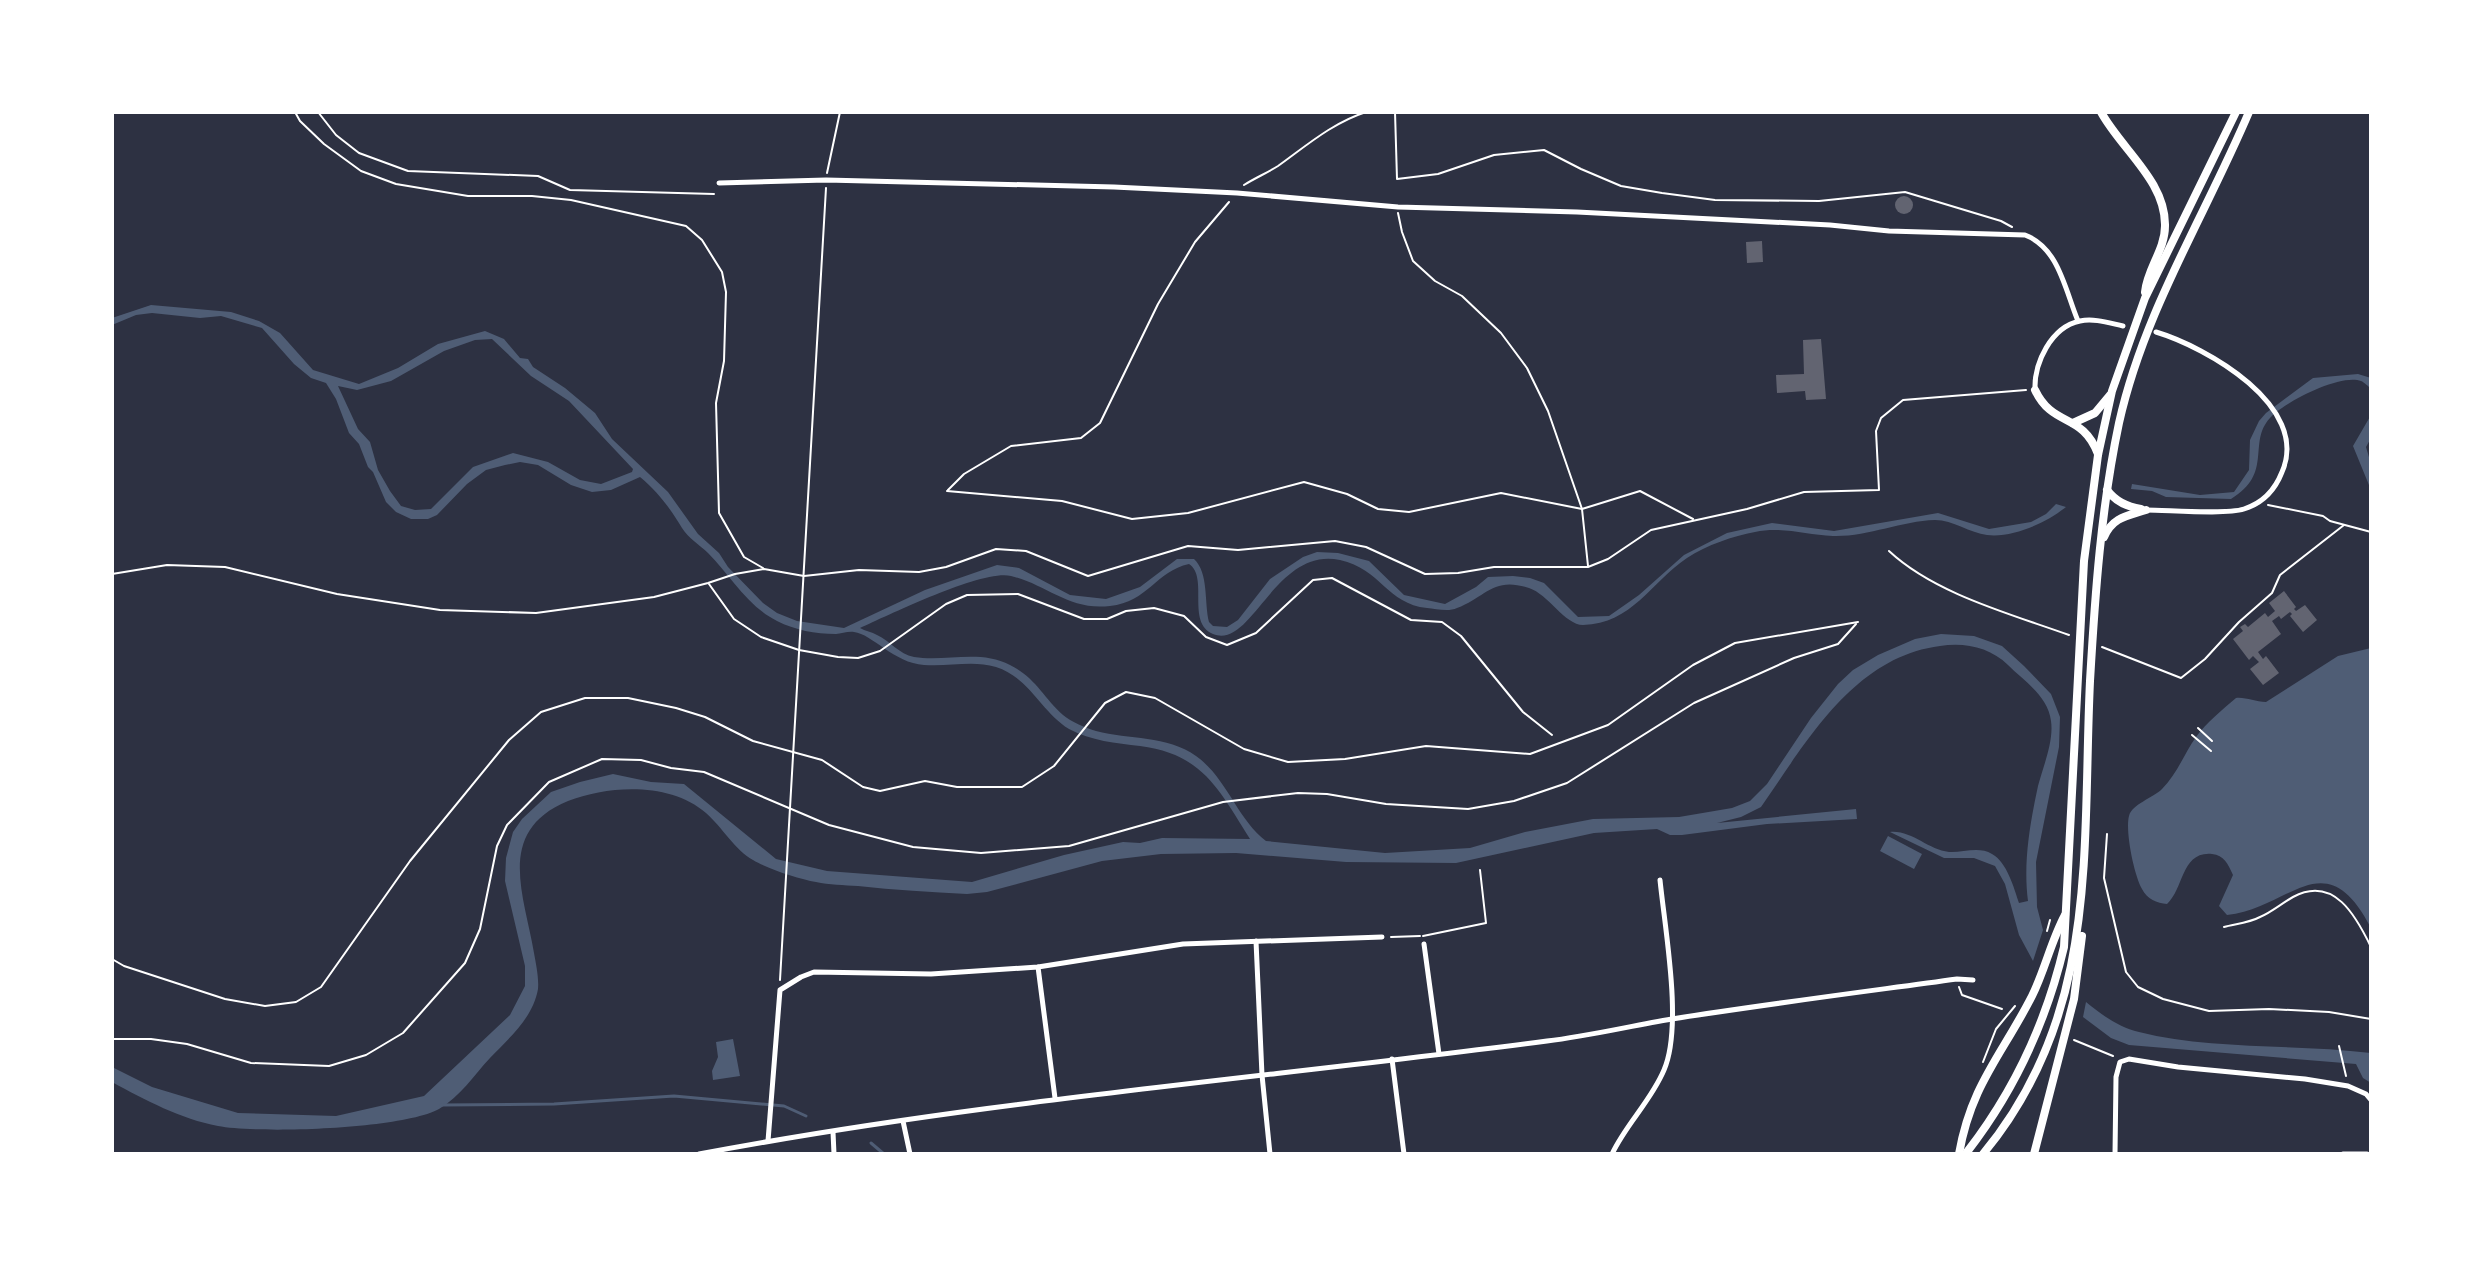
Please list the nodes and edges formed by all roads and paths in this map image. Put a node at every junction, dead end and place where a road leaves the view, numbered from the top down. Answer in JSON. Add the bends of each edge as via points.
{"nodes":[{"id":1,"x":295,"y":112,"type":"edge"},
{"id":2,"x":318,"y":112,"type":"edge"},
{"id":3,"x":840,"y":112,"type":"edge"},
{"id":4,"x":1366,"y":112,"type":"edge"},
{"id":5,"x":1395,"y":112,"type":"edge"},
{"id":6,"x":2101,"y":112,"type":"edge"},
{"id":7,"x":2236,"y":112,"type":"edge"},
{"id":8,"x":2249,"y":112,"type":"edge"},
{"id":9,"x":826,"y":180,"type":"junction"},
{"id":10,"x":719,"y":183,"type":"dead end"},
{"id":11,"x":1237,"y":193,"type":"junction"},
{"id":12,"x":714,"y":194,"type":"dead end"},
{"id":13,"x":1398,"y":207,"type":"junction"},
{"id":14,"x":2025,"y":235,"type":"junction"},
{"id":15,"x":2145,"y":298,"type":"junction"},
{"id":16,"x":2078,"y":321,"type":"junction"},
{"id":17,"x":2123,"y":326,"type":"dead end"},
{"id":18,"x":2156,"y":332,"type":"dead end"},
{"id":19,"x":2035,"y":390,"type":"junction"},
{"id":20,"x":2112,"y":391,"type":"junction"},
{"id":21,"x":2073,"y":423,"type":"junction"},
{"id":22,"x":2098,"y":455,"type":"junction"},
{"id":23,"x":2107,"y":490,"type":"junction"},
{"id":24,"x":2262,"y":501,"type":"junction"},
{"id":25,"x":1582,"y":509,"type":"junction"},
{"id":26,"x":2146,"y":510,"type":"junction"},
{"id":27,"x":1694,"y":519,"type":"junction"},
{"id":28,"x":2344,"y":525,"type":"junction"},
{"id":29,"x":2371,"y":532,"type":"edge"},
{"id":30,"x":1889,"y":551,"type":"dead end"},
{"id":31,"x":2100,"y":553,"type":"junction"},
{"id":32,"x":1588,"y":567,"type":"junction"},
{"id":33,"x":764,"y":569,"type":"junction"},
{"id":34,"x":112,"y":574,"type":"edge"},
{"id":35,"x":804,"y":576,"type":"junction"},
{"id":36,"x":708,"y":583,"type":"junction"},
{"id":37,"x":2068,"y":635,"type":"dead end"},
{"id":38,"x":2096,"y":645,"type":"dead end"},
{"id":39,"x":799,"y":650,"type":"junction"},
{"id":40,"x":2198,"y":728,"type":"dead end"},
{"id":41,"x":1552,"y":735,"type":"dead end"},
{"id":42,"x":2192,"y":735,"type":"dead end"},
{"id":43,"x":2212,"y":741,"type":"dead end"},
{"id":44,"x":794,"y":750,"type":"junction"},
{"id":45,"x":2211,"y":751,"type":"dead end"},
{"id":46,"x":790,"y":808,"type":"junction"},
{"id":47,"x":2107,"y":834,"type":"dead end"},
{"id":48,"x":1480,"y":870,"type":"dead end"},
{"id":49,"x":1660,"y":880,"type":"dead end"},
{"id":50,"x":2082,"y":900,"type":"junction"},
{"id":51,"x":2067,"y":911,"type":"junction"},
{"id":52,"x":2224,"y":927,"type":"dead end"},
{"id":53,"x":1382,"y":937,"type":"joint"},
{"id":54,"x":1421,"y":937,"type":"junction"},
{"id":55,"x":1256,"y":941,"type":"junction"},
{"id":56,"x":1424,"y":944,"type":"joint"},
{"id":57,"x":2371,"y":947,"type":"edge"},
{"id":58,"x":112,"y":959,"type":"edge"},
{"id":59,"x":1038,"y":967,"type":"junction"},
{"id":60,"x":1957,"y":979,"type":"junction"},
{"id":61,"x":1973,"y":980,"type":"dead end"},
{"id":62,"x":780,"y":990,"type":"junction"},
{"id":63,"x":2002,"y":1009,"type":"dead end"},
{"id":64,"x":1673,"y":1019,"type":"junction"},
{"id":65,"x":2371,"y":1019,"type":"edge"},
{"id":66,"x":112,"y":1039,"type":"edge"},
{"id":67,"x":2074,"y":1040,"type":"dead end"},
{"id":68,"x":2339,"y":1046,"type":"dead end"},
{"id":69,"x":1439,"y":1054,"type":"junction"},
{"id":70,"x":1392,"y":1059,"type":"junction"},
{"id":71,"x":2120,"y":1062,"type":"junction"},
{"id":72,"x":1262,"y":1075,"type":"junction"},
{"id":73,"x":2347,"y":1083,"type":"junction"},
{"id":74,"x":1055,"y":1098,"type":"junction"},
{"id":75,"x":2371,"y":1100,"type":"edge"},
{"id":76,"x":903,"y":1121,"type":"junction"},
{"id":77,"x":833,"y":1132,"type":"junction"},
{"id":78,"x":768,"y":1141,"type":"junction"},
{"id":79,"x":1963,"y":1153,"type":"edge"},
{"id":80,"x":699,"y":1154,"type":"edge"},
{"id":81,"x":834,"y":1154,"type":"edge"},
{"id":82,"x":910,"y":1154,"type":"edge"},
{"id":83,"x":1270,"y":1154,"type":"edge"},
{"id":84,"x":1404,"y":1154,"type":"edge"},
{"id":85,"x":1612,"y":1154,"type":"edge"},
{"id":86,"x":1983,"y":1154,"type":"edge"},
{"id":87,"x":2034,"y":1154,"type":"edge"},
{"id":88,"x":2115,"y":1154,"type":"edge"},
{"id":89,"x":2343,"y":1154,"type":"edge"},
{"id":90,"x":2367,"y":1154,"type":"edge"}],
"edges":[{"from":1,"to":33,"type":"path","via":[[324,144],[361,171],[396,184],[468,196],[571,200],[686,226],[702,240],[722,272],[726,292],[724,361],[716,403],[719,513],[744,557]]},
{"from":2,"to":12,"type":"path","via":[[359,153],[408,171],[538,176],[570,190]]},
{"from":3,"to":9,"type":"path"},
{"from":4,"to":11,"type":"path","via":[[1311,141]]},
{"from":5,"to":14,"type":"path","via":[[1397,179],[1438,174],[1494,155],[1544,150],[1621,186],[1715,200],[1819,201],[1905,192],[2001,221]]},
{"from":6,"to":15,"type":"highway","via":[[2163,206],[2162,244],[2146,281]]},
{"from":7,"to":15,"type":"highway"},
{"from":8,"to":23,"type":"highway","via":[[2155,310],[2123,408]]},
{"from":9,"to":10,"type":"street"},
{"from":9,"to":11,"type":"street"},
{"from":9,"to":35,"type":"path"},
{"from":11,"to":13,"type":"street"},
{"from":11,"to":25,"type":"path","via":[[1180,267],[1100,423],[1081,438],[1011,446],[964,474],[947,491],[1062,501],[1132,519],[1188,513],[1304,482],[1378,509],[1409,512],[1501,493]]},
{"from":13,"to":14,"type":"street"},
{"from":13,"to":25,"type":"path","via":[[1413,261],[1492,324],[1527,368]]},
{"from":14,"to":16,"type":"street","via":[[2043,245],[2056,265]]},
{"from":15,"to":20,"type":"highway"},
{"from":16,"to":17,"type":"street"},
{"from":16,"to":19,"type":"street","via":[[2045,348]]},
{"from":18,"to":24,"type":"street","via":[[2218,359],[2278,416],[2288,448],[2285,467]]},
{"from":19,"to":21,"type":"highway","via":[[2054,415]]},
{"from":19,"to":27,"type":"path","via":[[1903,400],[1881,418],[1876,431],[1879,490],[1804,492]]},
{"from":20,"to":21,"type":"highway","via":[[2095,413]]},
{"from":20,"to":22,"type":"highway"},
{"from":21,"to":22,"type":"highway","via":[[2092,438]]},
{"from":22,"to":51,"type":"highway","via":[[2079,650]]},
{"from":23,"to":26,"type":"highway","via":[[2128,507]]},
{"from":23,"to":31,"type":"highway"},
{"from":24,"to":26,"type":"street","via":[[2241,510]]},
{"from":24,"to":28,"type":"path"},
{"from":25,"to":27,"type":"path","via":[[1640,491]]},
{"from":25,"to":32,"type":"path"},
{"from":26,"to":31,"type":"highway","via":[[2111,523]]},
{"from":27,"to":32,"type":"path","via":[[1651,530]]},
{"from":28,"to":29,"type":"path"},
{"from":28,"to":38,"type":"path","via":[[2280,575],[2272,593],[2181,678]]},
{"from":30,"to":37,"type":"path","via":[[1905,566],[1971,599]]},
{"from":31,"to":50,"type":"highway"},
{"from":32,"to":35,"type":"path","via":[[1494,567],[1425,574],[1366,547],[1335,541],[1238,550],[1188,546],[1088,576],[1026,551],[996,549],[919,572],[859,570]]},
{"from":33,"to":35,"type":"path"},
{"from":33,"to":36,"type":"path"},
{"from":34,"to":36,"type":"path","via":[[167,565],[225,567],[337,594],[440,610],[536,613],[654,597]]},
{"from":35,"to":39,"type":"path"},
{"from":36,"to":39,"type":"path","via":[[734,619],[761,637]]},
{"from":39,"to":41,"type":"path","via":[[858,658],[880,651],[967,595],[1018,594],[1084,619],[1154,608],[1184,616],[1206,637],[1227,645],[1256,633],[1313,580],[1332,578],[1411,620],[1442,622],[1461,636],[1523,712]]},
{"from":39,"to":44,"type":"path"},
{"from":40,"to":43,"type":"path"},
{"from":42,"to":45,"type":"path"},
{"from":44,"to":46,"type":"path"},
{"from":44,"to":46,"type":"path","via":[[880,791],[925,781],[957,787],[1022,787],[1054,766],[1105,703],[1126,692],[1155,698],[1244,749],[1288,762],[1426,746],[1530,754],[1608,725],[1693,665],[1735,643],[1858,622],[1838,644],[1694,703],[1567,783],[1514,801],[1468,809],[1298,793],[1223,802],[1069,846],[981,853],[913,847],[829,825]]},
{"from":44,"to":58,"type":"path","via":[[753,741],[676,708],[628,698],[585,698],[541,712],[509,740],[410,861],[321,987],[296,1002],[265,1006],[225,999]]},
{"from":46,"to":62,"type":"path"},
{"from":46,"to":66,"type":"path","via":[[704,772],[602,759],[549,782],[507,825],[497,846],[480,929],[465,963],[403,1033],[366,1055],[329,1066],[251,1063],[187,1044]]},
{"from":47,"to":65,"type":"path","via":[[2104,878],[2126,972],[2138,987],[2209,1011],[2269,1009]]},
{"from":48,"to":54,"type":"path","via":[[1486,923]]},
{"from":49,"to":64,"type":"street"},
{"from":50,"to":86,"type":"highway","via":[[2066,995],[2054,1028],[2017,1106]]},
{"from":50,"to":87,"type":"highway","via":[[2074,999]]},
{"from":51,"to":79,"type":"highway","via":[[2030,999],[1978,1089],[1964,1126]]},
{"from":51,"to":79,"type":"highway","via":[[2054,991],[2041,1026],[2006,1097]]},
{"from":52,"to":57,"type":"path","via":[[2319,890],[2339,898]]},
{"from":53,"to":54,"type":"path"},
{"from":53,"to":55,"type":"street"},
{"from":54,"to":56,"type":"path"},
{"from":55,"to":59,"type":"street","via":[[1139,949]]},
{"from":55,"to":72,"type":"street"},
{"from":56,"to":69,"type":"street"},
{"from":59,"to":62,"type":"street","via":[[900,975],[814,972]]},
{"from":59,"to":74,"type":"street"},
{"from":60,"to":61,"type":"street"},
{"from":60,"to":63,"type":"path","via":[[1962,995]]},
{"from":60,"to":64,"type":"street"},
{"from":62,"to":78,"type":"street"},
{"from":64,"to":69,"type":"street"},
{"from":64,"to":85,"type":"street","via":[[1664,1071]]},
{"from":67,"to":71,"type":"path"},
{"from":68,"to":73,"type":"path"},
{"from":69,"to":70,"type":"street"},
{"from":70,"to":72,"type":"street"},
{"from":70,"to":84,"type":"street"},
{"from":71,"to":73,"type":"street"},
{"from":71,"to":88,"type":"street"},
{"from":72,"to":74,"type":"street"},
{"from":72,"to":83,"type":"street"},
{"from":73,"to":75,"type":"street"},
{"from":74,"to":76,"type":"street"},
{"from":76,"to":77,"type":"street"},
{"from":76,"to":82,"type":"street"},
{"from":77,"to":78,"type":"street"},
{"from":77,"to":81,"type":"street"},
{"from":78,"to":80,"type":"street"},
{"from":89,"to":90,"type":"street"}]}
